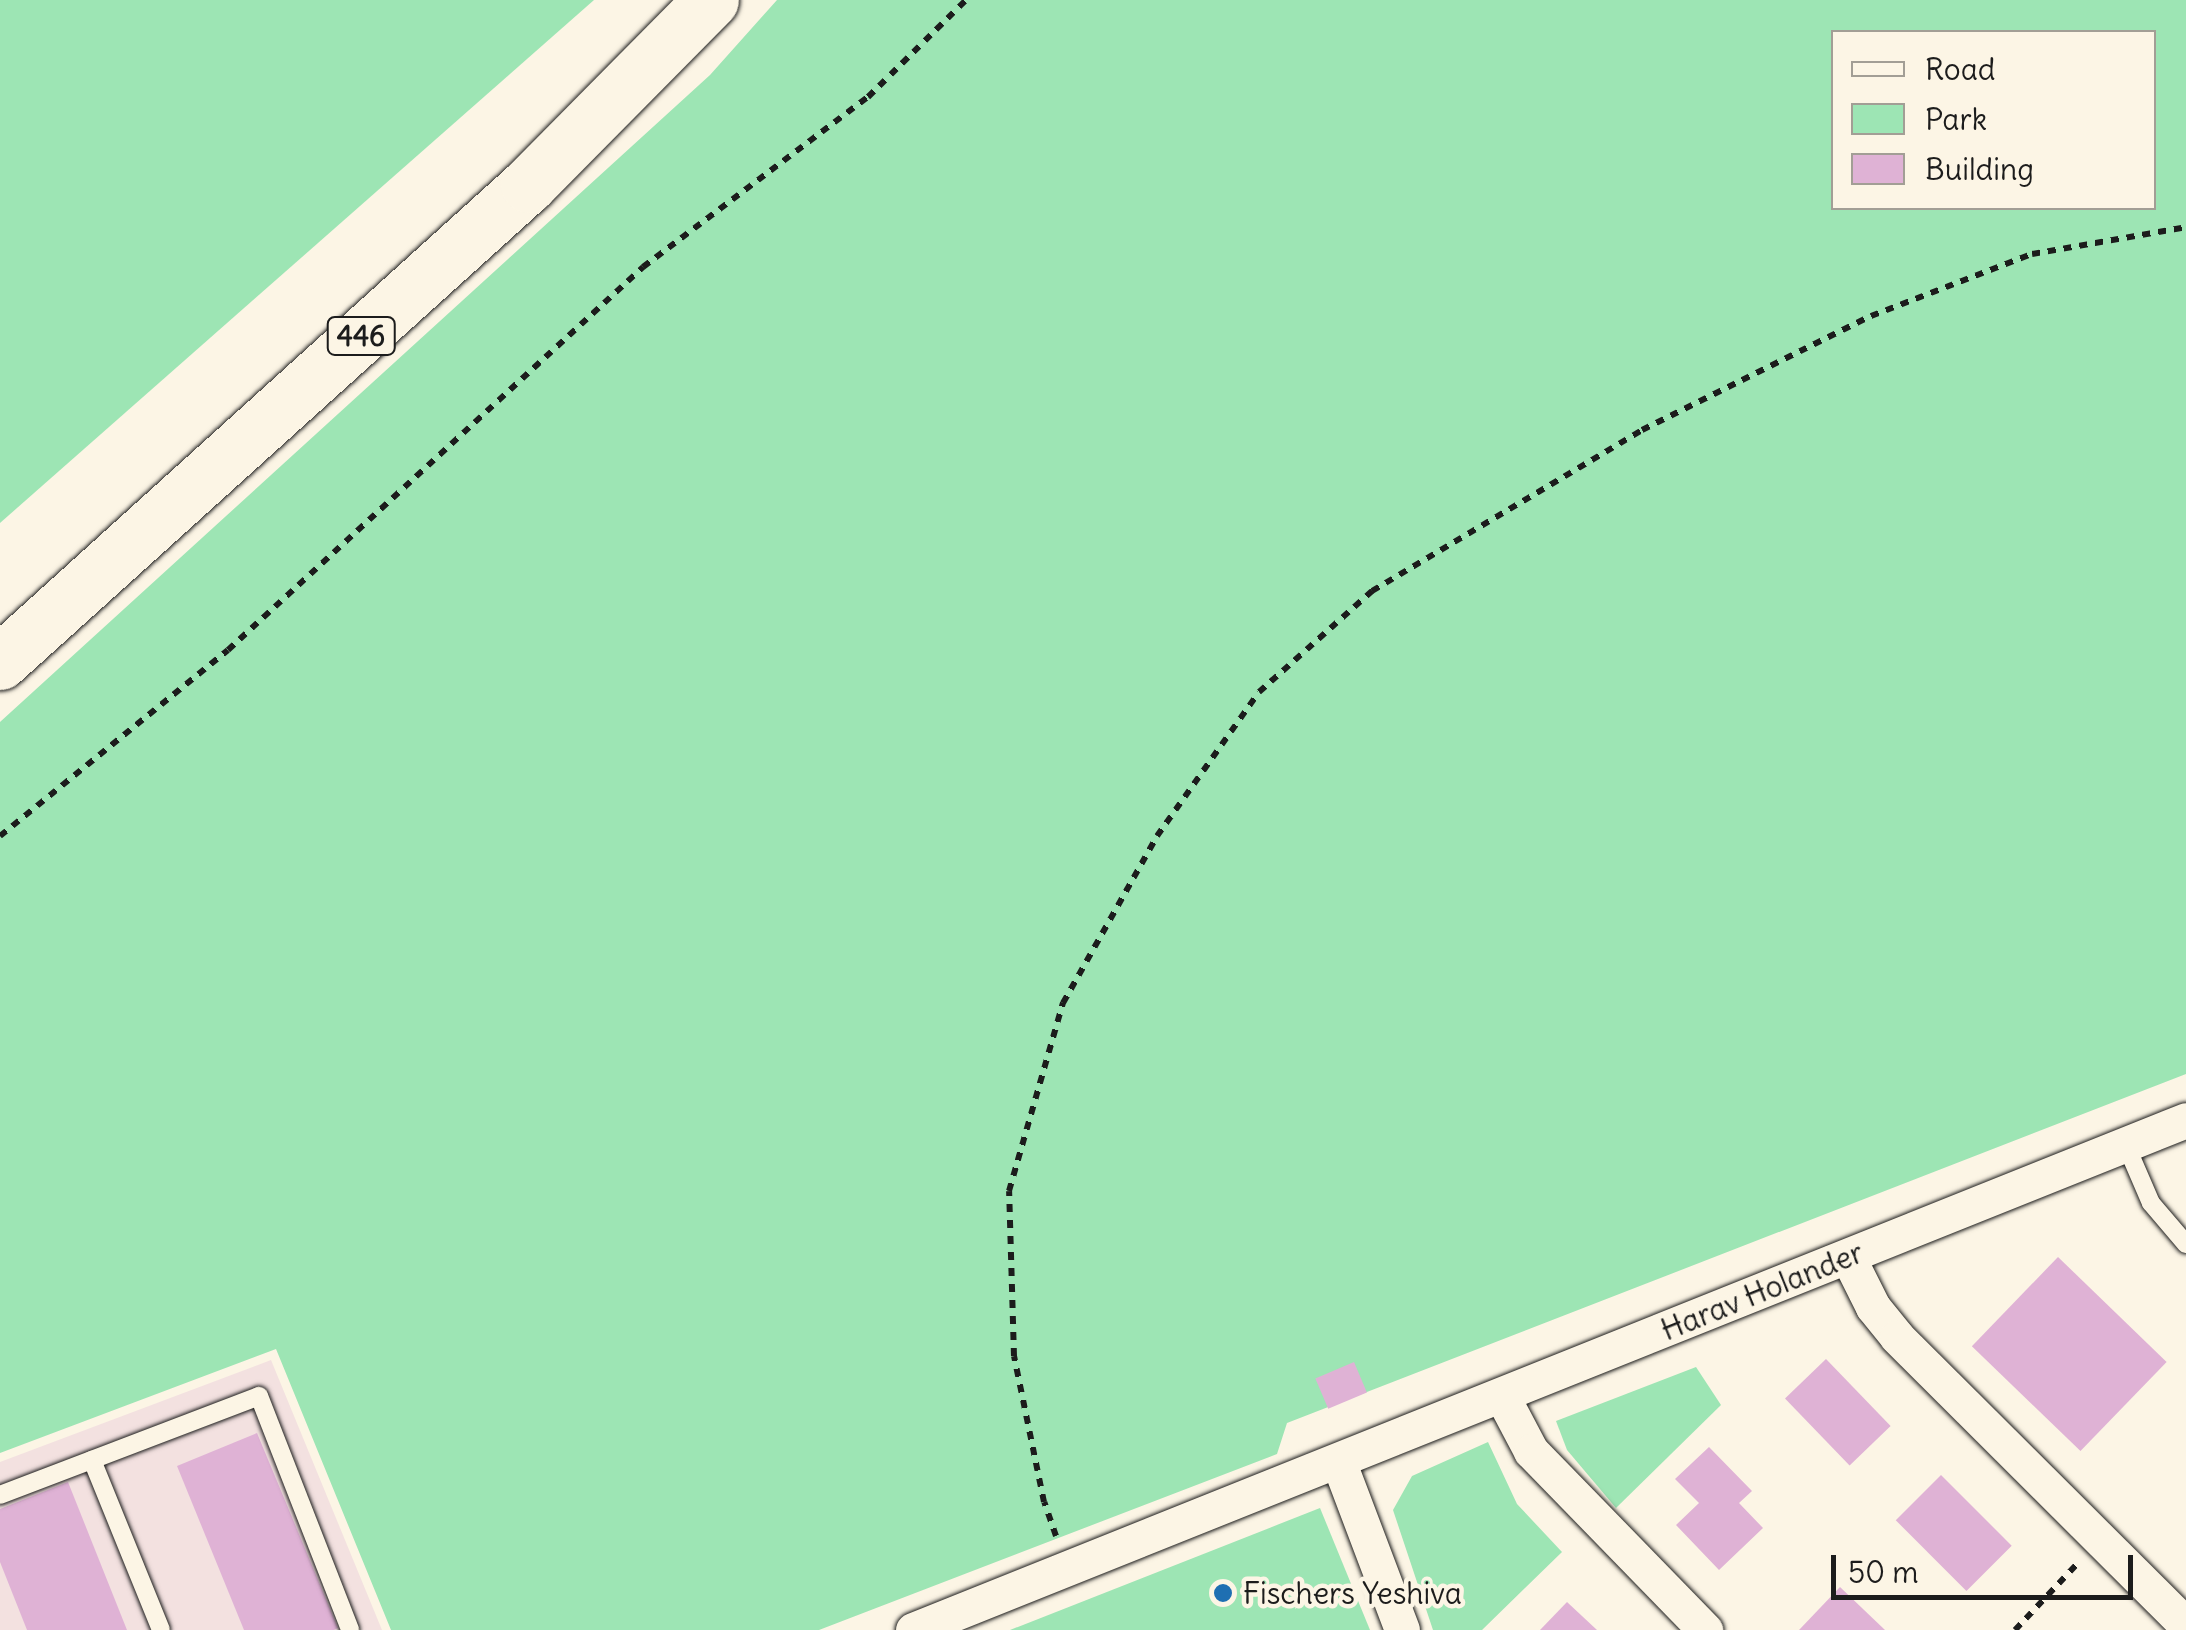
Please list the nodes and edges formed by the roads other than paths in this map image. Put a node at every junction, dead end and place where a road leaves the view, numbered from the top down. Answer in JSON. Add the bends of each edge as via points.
{"nodes":[{"id":1,"x":659,"y":0,"type":"edge"},
{"id":2,"x":711,"y":0,"type":"edge"},
{"id":3,"x":0,"y":611,"type":"edge"},
{"id":4,"x":0,"y":662,"type":"edge"},
{"id":5,"x":2186,"y":1120,"type":"edge"},
{"id":6,"x":2126,"y":1144,"type":"junction"},
{"id":7,"x":2186,"y":1244,"type":"edge"},
{"id":8,"x":1848,"y":1257,"type":"junction"},
{"id":9,"x":1502,"y":1396,"type":"junction"},
{"id":10,"x":92,"y":1460,"type":"junction"},
{"id":11,"x":1338,"y":1463,"type":"junction"},
{"id":12,"x":0,"y":1495,"type":"edge"},
{"id":13,"x":2186,"y":1625,"type":"edge"},
{"id":14,"x":161,"y":1630,"type":"edge"},
{"id":15,"x":350,"y":1630,"type":"edge"},
{"id":16,"x":913,"y":1630,"type":"edge"},
{"id":17,"x":1402,"y":1630,"type":"edge"},
{"id":18,"x":1706,"y":1630,"type":"edge"}],
"edges":[{"from":1,"to":3,"type":"main road","number":"446","via":[[502,158]]},
{"from":2,"to":4,"type":"main road","number":"446","via":[[528,185]]},
{"from":5,"to":6,"type":"street","name":"Harav Holander"},
{"from":6,"to":7,"type":"lane","via":[[2150,1203]]},
{"from":6,"to":8,"type":"street","name":"Harav Holander"},
{"from":8,"to":9,"type":"street","name":"Harav Holander"},
{"from":8,"to":13,"type":"street","via":[[1897,1337]]},
{"from":9,"to":11,"type":"street","name":"Harav Holander"},
{"from":9,"to":18,"type":"street","via":[[1531,1451]]},
{"from":10,"to":12,"type":"lane"},
{"from":10,"to":14,"type":"lane"},
{"from":10,"to":15,"type":"lane","via":[[259,1396]]},
{"from":11,"to":16,"type":"street","name":"Harav Holander"},
{"from":11,"to":17,"type":"street"}]}
